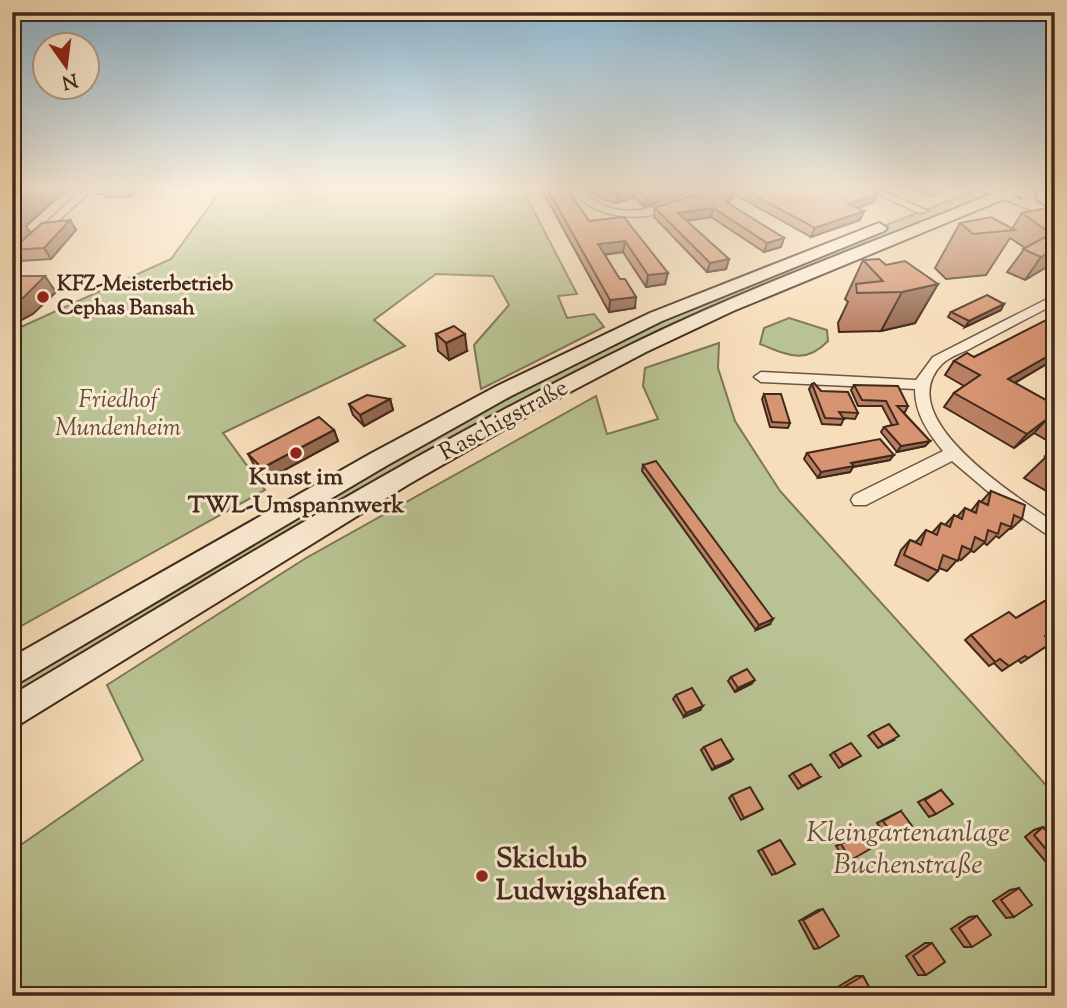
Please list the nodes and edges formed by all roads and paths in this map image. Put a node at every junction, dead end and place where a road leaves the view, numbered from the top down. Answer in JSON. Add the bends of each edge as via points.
{"nodes":[{"id":1,"x":37,"y":237,"type":"edge"},
{"id":2,"x":857,"y":237,"type":"edge"},
{"id":3,"x":900,"y":237,"type":"edge"},
{"id":4,"x":12,"y":260,"type":"edge"},
{"id":5,"x":1055,"y":299,"type":"edge"},
{"id":6,"x":761,"y":377,"type":"dead end"},
{"id":7,"x":921,"y":384,"type":"junction"},
{"id":8,"x":504,"y":391,"type":"junction"},
{"id":9,"x":524,"y":407,"type":"junction"},
{"id":10,"x":954,"y":453,"type":"junction"},
{"id":11,"x":860,"y":500,"type":"dead end"},
{"id":12,"x":1055,"y":533,"type":"edge"},
{"id":13,"x":12,"y":673,"type":"edge"},
{"id":14,"x":12,"y":713,"type":"edge"}],
"edges":[{"from":1,"to":4,"type":"street"},
{"from":2,"to":8,"type":"street","name":"Raschigstraße","via":[[656,317]]},
{"from":3,"to":9,"type":"street","name":"Raschigstraße","via":[[750,298]]},
{"from":5,"to":7,"type":"street","via":[[938,360]]},
{"from":6,"to":7,"type":"street"},
{"from":7,"to":10,"type":"street","via":[[920,407]]},
{"from":8,"to":9,"type":"street"},
{"from":8,"to":13,"type":"street","name":"Raschigstraße"},
{"from":9,"to":14,"type":"street","name":"Raschigstraße"},
{"from":10,"to":11,"type":"street"},
{"from":10,"to":12,"type":"street"}]}
